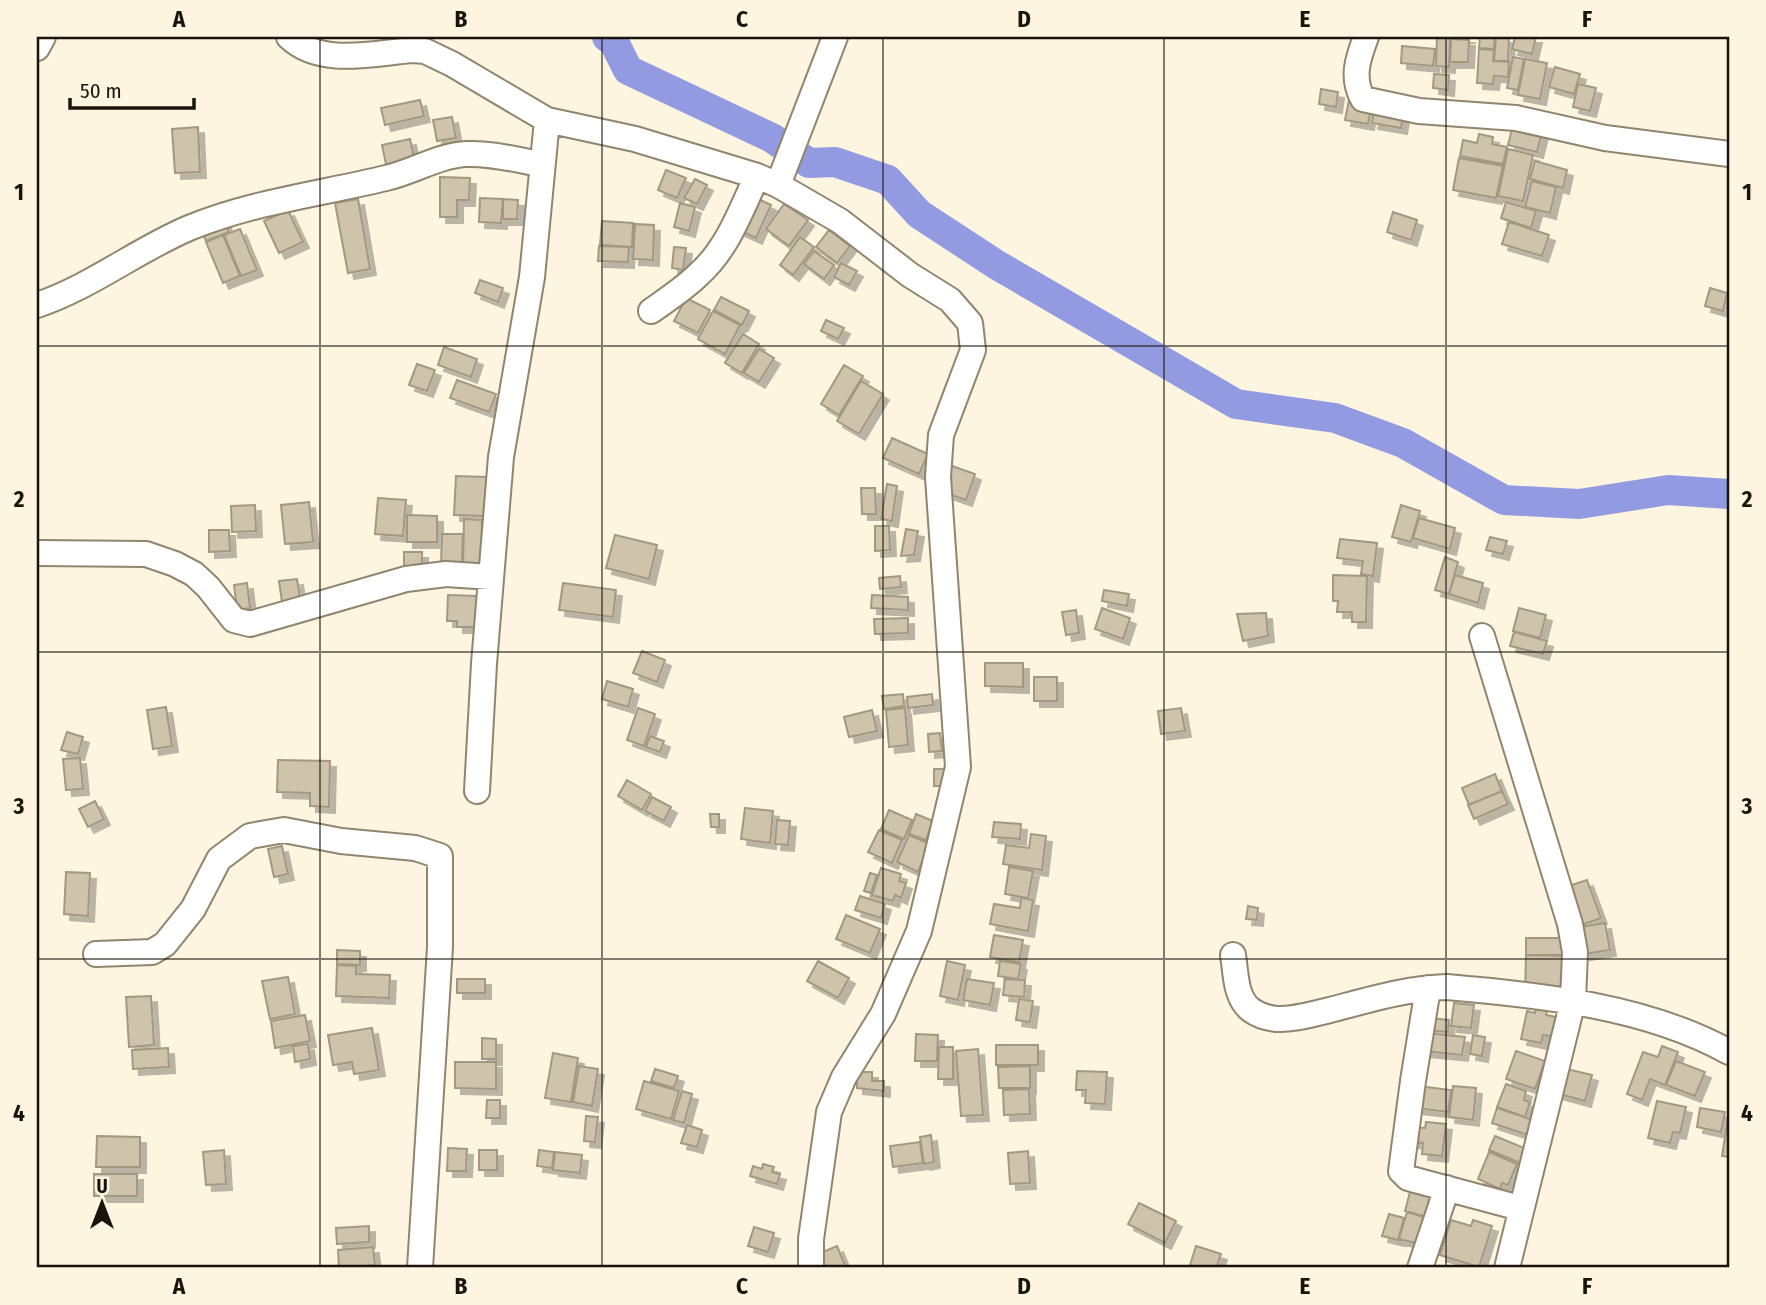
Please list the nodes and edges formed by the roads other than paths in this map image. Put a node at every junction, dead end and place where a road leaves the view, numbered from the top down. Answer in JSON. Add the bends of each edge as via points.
{"nodes":[{"id":1,"x":43,"y":37,"type":"edge"},
{"id":2,"x":289,"y":37,"type":"edge"},
{"id":3,"x":835,"y":37,"type":"edge"},
{"id":4,"x":1367,"y":37,"type":"edge"},
{"id":5,"x":37,"y":48,"type":"edge"},
{"id":6,"x":547,"y":120,"type":"junction"},
{"id":7,"x":1729,"y":154,"type":"edge"},
{"id":8,"x":541,"y":164,"type":"junction"},
{"id":9,"x":768,"y":181,"type":"junction"},
{"id":10,"x":37,"y":305,"type":"edge"},
{"id":11,"x":651,"y":311,"type":"dead end"},
{"id":12,"x":37,"y":553,"type":"edge"},
{"id":13,"x":491,"y":577,"type":"junction"},
{"id":14,"x":1482,"y":636,"type":"dead end"},
{"id":15,"x":477,"y":791,"type":"dead end"},
{"id":16,"x":96,"y":954,"type":"dead end"},
{"id":17,"x":1233,"y":955,"type":"dead end"},
{"id":18,"x":1429,"y":988,"type":"junction"},
{"id":19,"x":1573,"y":1001,"type":"junction"},
{"id":20,"x":1729,"y":1052,"type":"edge"},
{"id":21,"x":1447,"y":1188,"type":"junction"},
{"id":22,"x":1520,"y":1208,"type":"junction"},
{"id":23,"x":420,"y":1268,"type":"edge"},
{"id":24,"x":811,"y":1268,"type":"edge"},
{"id":25,"x":1420,"y":1268,"type":"edge"},
{"id":26,"x":1507,"y":1268,"type":"edge"}],
"edges":[{"from":1,"to":5,"type":"street"},
{"from":2,"to":6,"type":"street","via":[[301,48],[329,56],[425,51]]},
{"from":3,"to":9,"type":"street","via":[[790,151]]},
{"from":4,"to":7,"type":"street","via":[[1356,75],[1363,99],[1419,111],[1516,118],[1605,138]]},
{"from":6,"to":8,"type":"street"},
{"from":6,"to":9,"type":"street","via":[[635,139]]},
{"from":8,"to":10,"type":"street","via":[[465,154],[386,178],[253,206],[189,228]]},
{"from":8,"to":13,"type":"street","via":[[532,277],[501,457]]},
{"from":9,"to":11,"type":"street","via":[[701,273]]},
{"from":9,"to":24,"type":"street","via":[[840,222],[950,300],[970,323],[973,336],[973,350],[941,435],[938,477],[958,767],[919,931],[883,1014],[844,1077],[830,1112],[811,1239]]},
{"from":12,"to":13,"type":"street","via":[[146,554],[194,574],[234,620],[250,624],[406,579],[446,574]]},
{"from":13,"to":15,"type":"street"},
{"from":14,"to":19,"type":"street","via":[[1574,941]]},
{"from":16,"to":23,"type":"street","via":[[152,952],[165,944],[194,909],[219,859],[250,836],[284,830],[440,856],[440,947]]},
{"from":17,"to":18,"type":"street","via":[[1245,1003],[1261,1016],[1275,1019]]},
{"from":18,"to":19,"type":"street"},
{"from":18,"to":21,"type":"street","via":[[1401,1166],[1408,1178]]},
{"from":19,"to":20,"type":"street","via":[[1620,1011]]},
{"from":19,"to":22,"type":"street"},
{"from":21,"to":22,"type":"street"},
{"from":21,"to":25,"type":"street"},
{"from":22,"to":26,"type":"street"}]}
